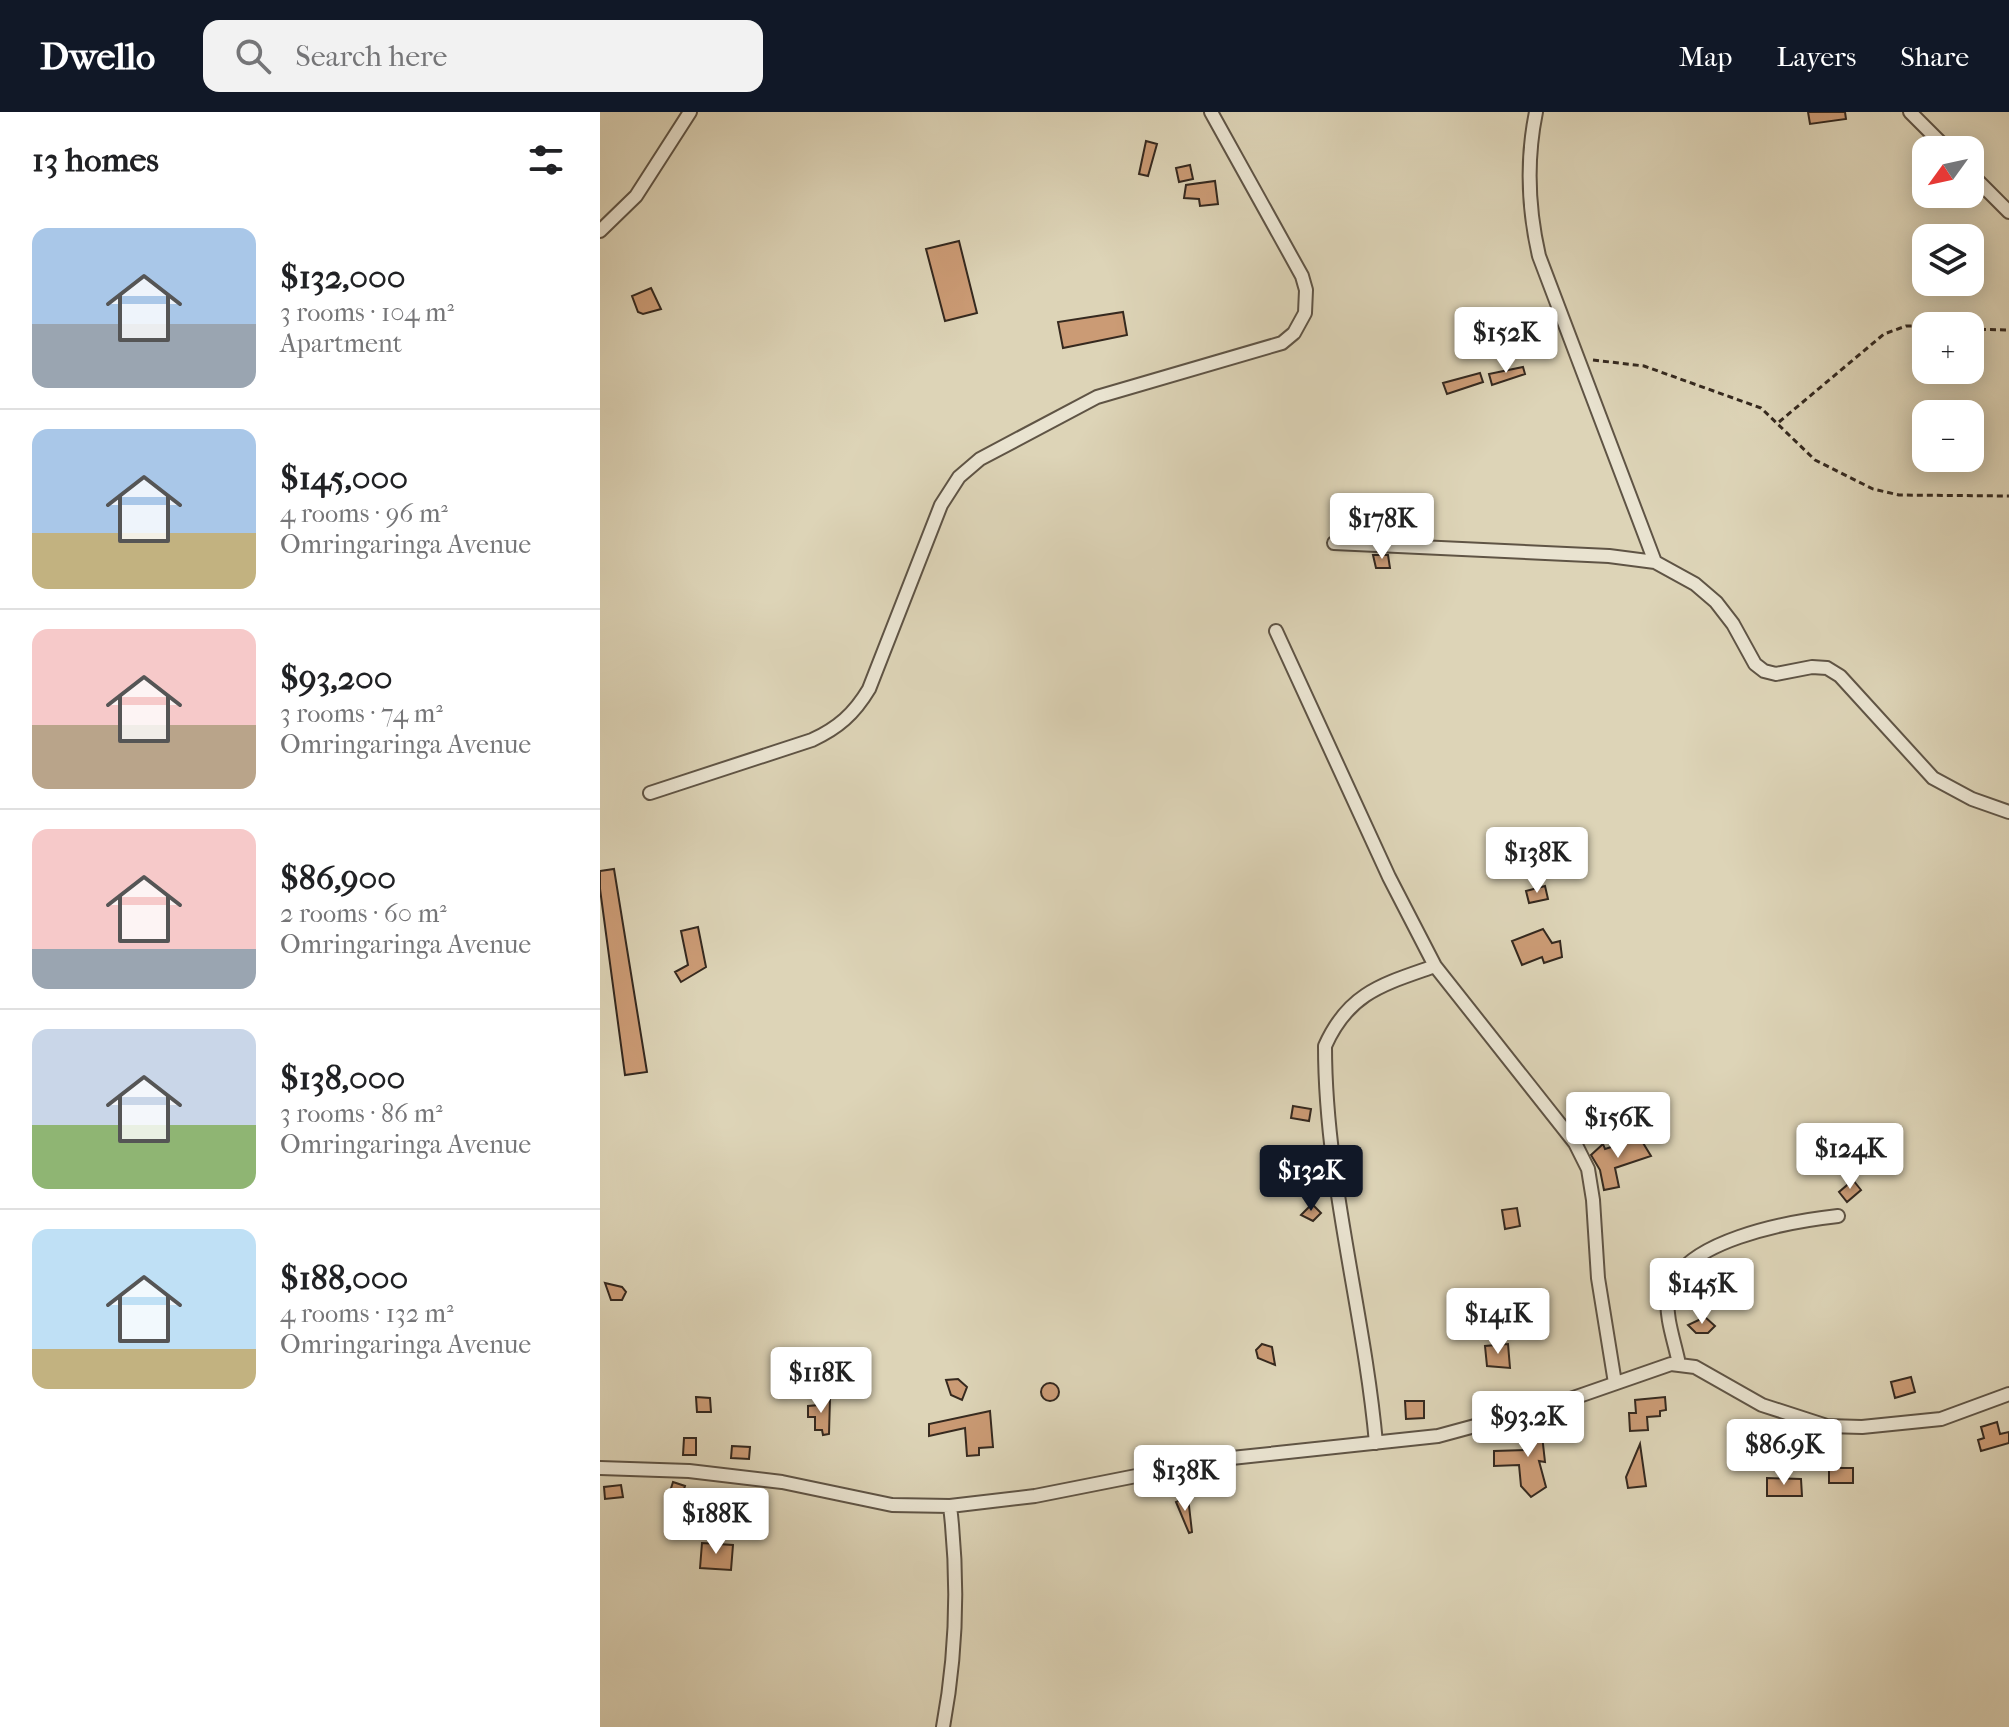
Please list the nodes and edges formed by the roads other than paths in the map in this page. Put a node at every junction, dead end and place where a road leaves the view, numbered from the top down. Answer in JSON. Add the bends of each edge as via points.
{"nodes":[{"id":1,"x":690,"y":112,"type":"edge"},
{"id":2,"x":1211,"y":112,"type":"edge"},
{"id":3,"x":1536,"y":112,"type":"edge"},
{"id":4,"x":1910,"y":112,"type":"edge"},
{"id":5,"x":1934,"y":136,"type":"edge"},
{"id":6,"x":1984,"y":187,"type":"edge"},
{"id":7,"x":2009,"y":212,"type":"edge"},
{"id":8,"x":600,"y":231,"type":"edge"},
{"id":9,"x":1334,"y":543,"type":"dead end"},
{"id":10,"x":1655,"y":562,"type":"junction"},
{"id":11,"x":1276,"y":631,"type":"dead end"},
{"id":12,"x":650,"y":793,"type":"dead end"},
{"id":13,"x":2009,"y":812,"type":"edge"},
{"id":14,"x":1435,"y":966,"type":"junction"},
{"id":15,"x":1838,"y":1216,"type":"dead end"},
{"id":16,"x":1679,"y":1364,"type":"junction"},
{"id":17,"x":1615,"y":1383,"type":"junction"},
{"id":18,"x":2009,"y":1394,"type":"edge"},
{"id":19,"x":1376,"y":1443,"type":"junction"},
{"id":20,"x":600,"y":1468,"type":"edge"},
{"id":21,"x":950,"y":1506,"type":"junction"},
{"id":22,"x":943,"y":1727,"type":"edge"}],
"edges":[{"from":1,"to":8,"type":"street","via":[[636,196]]},
{"from":2,"to":12,"type":"street","via":[[1302,276],[1307,302],[1294,333],[1267,348],[1097,397],[969,467],[941,505],[869,689],[853,712],[812,740]]},
{"from":3,"to":10,"type":"street","via":[[1529,177],[1530,218],[1539,256]]},
{"from":4,"to":5,"type":"street"},
{"from":6,"to":7,"type":"street"},
{"from":9,"to":10,"type":"street"},
{"from":10,"to":13,"type":"street","via":[[1716,602],[1764,671],[1827,668],[1933,778]]},
{"from":11,"to":14,"type":"street"},
{"from":14,"to":17,"type":"street","via":[[1575,1143],[1588,1169]]},
{"from":14,"to":19,"type":"street","via":[[1365,994],[1342,1015],[1325,1046],[1339,1208]]},
{"from":15,"to":16,"type":"street","via":[[1758,1230],[1695,1260],[1675,1279],[1668,1296]]},
{"from":16,"to":17,"type":"street"},
{"from":16,"to":18,"type":"street","via":[[1695,1367],[1762,1405],[1827,1426],[1941,1419]]},
{"from":17,"to":19,"type":"street","via":[[1438,1436]]},
{"from":19,"to":21,"type":"street","via":[[1222,1459],[1050,1493]]},
{"from":20,"to":21,"type":"street","via":[[689,1471],[782,1482],[892,1505]]},
{"from":21,"to":22,"type":"street","via":[[957,1600]]}]}
